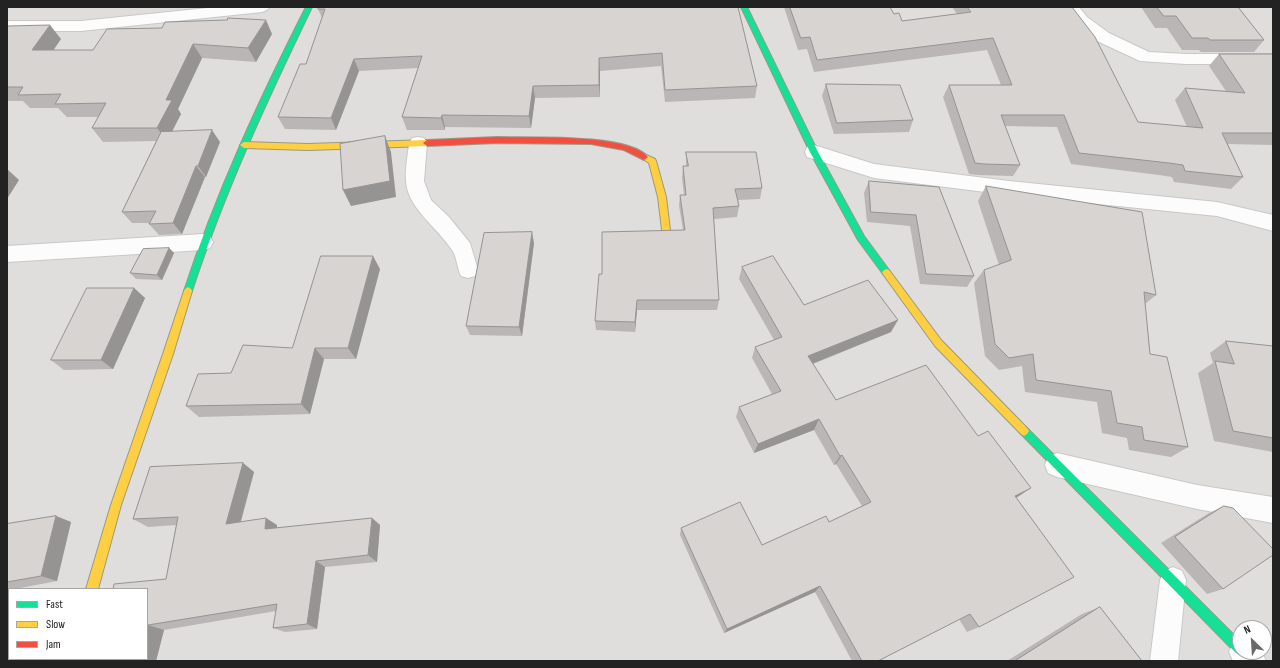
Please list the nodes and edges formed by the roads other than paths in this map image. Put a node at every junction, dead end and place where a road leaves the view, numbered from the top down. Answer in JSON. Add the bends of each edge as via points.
{"nodes":[{"id":1,"x":262,"y":7,"type":"edge"},
{"id":2,"x":309,"y":7,"type":"edge"},
{"id":3,"x":744,"y":7,"type":"edge"},
{"id":4,"x":1071,"y":7,"type":"edge"},
{"id":5,"x":7,"y":26,"type":"edge"},
{"id":6,"x":1273,"y":59,"type":"edge"},
{"id":7,"x":418,"y":142,"type":"junction"},
{"id":8,"x":244,"y":145,"type":"junction"},
{"id":9,"x":814,"y":152,"type":"junction"},
{"id":10,"x":1273,"y":223,"type":"edge"},
{"id":11,"x":666,"y":230,"type":"edge"},
{"id":12,"x":203,"y":242,"type":"junction"},
{"id":13,"x":7,"y":254,"type":"edge"},
{"id":14,"x":468,"y":270,"type":"dead end"},
{"id":15,"x":1057,"y":465,"type":"junction"},
{"id":16,"x":1273,"y":510,"type":"edge"},
{"id":17,"x":1172,"y":580,"type":"junction"},
{"id":18,"x":92,"y":588,"type":"edge"},
{"id":19,"x":1232,"y":641,"type":"edge"},
{"id":20,"x":1164,"y":661,"type":"edge"}],
"edges":[{"from":1,"to":5,"type":"street","via":[[81,26]]},
{"from":2,"to":8,"type":"street","via":[[271,82]]},
{"from":3,"to":9,"type":"street"},
{"from":4,"to":6,"type":"street","via":[[1081,20],[1103,37],[1146,57]]},
{"from":7,"to":8,"type":"street","via":[[308,146]]},
{"from":7,"to":11,"type":"street","via":[[591,140],[626,148],[652,161],[662,197]]},
{"from":7,"to":14,"type":"street","via":[[415,181],[423,204],[442,222],[463,249]]},
{"from":8,"to":12,"type":"street"},
{"from":9,"to":10,"type":"street","via":[[874,171],[1009,188],[1217,209]]},
{"from":9,"to":15,"type":"street","via":[[861,238],[938,343]]},
{"from":12,"to":13,"type":"street"},
{"from":12,"to":18,"type":"street","via":[[116,505]]},
{"from":15,"to":16,"type":"street","via":[[1197,497]]},
{"from":15,"to":17,"type":"street"},
{"from":17,"to":19,"type":"street"},
{"from":17,"to":20,"type":"street"}]}
